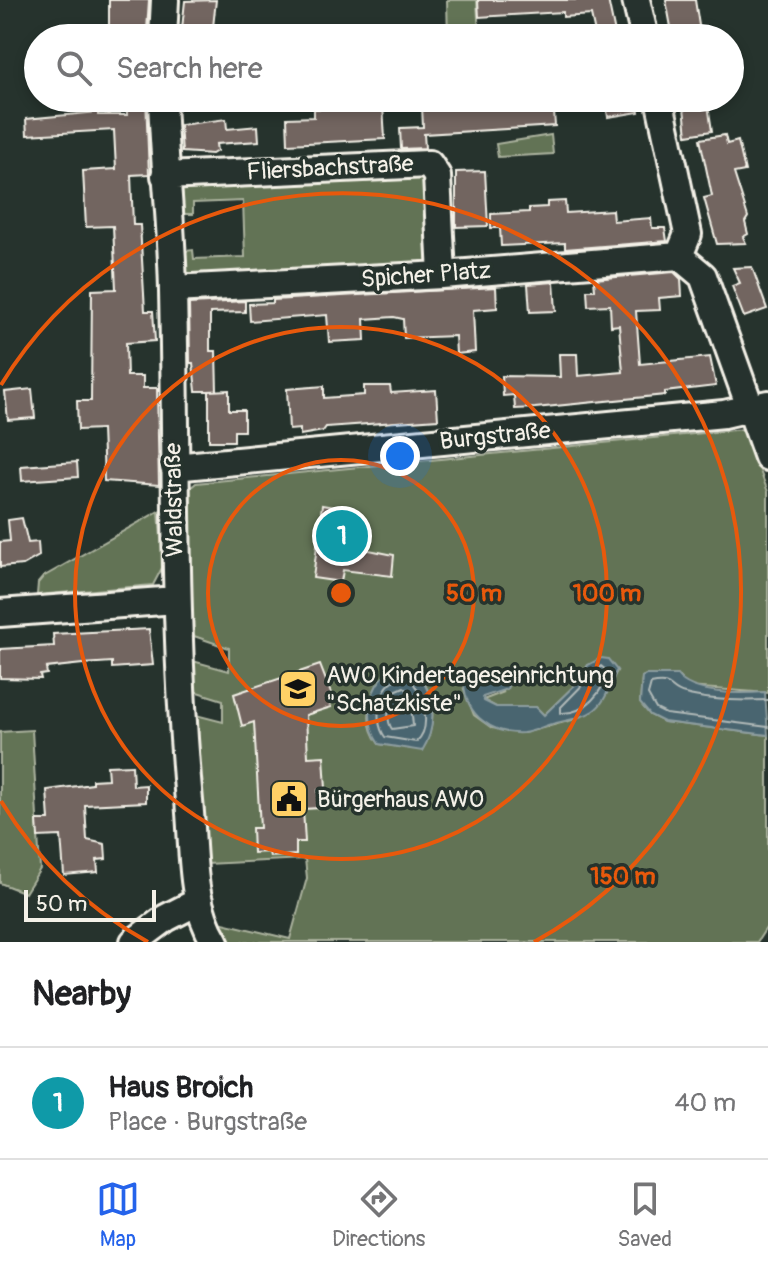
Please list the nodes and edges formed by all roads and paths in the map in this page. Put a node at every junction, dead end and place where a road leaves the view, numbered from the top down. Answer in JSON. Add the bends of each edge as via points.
{"nodes":[{"id":1,"x":165,"y":0,"type":"edge"},
{"id":2,"x":636,"y":0,"type":"edge"},
{"id":3,"x":164,"y":24,"type":"edge"},
{"id":4,"x":642,"y":24,"type":"edge"},
{"id":5,"x":163,"y":112,"type":"edge"},
{"id":6,"x":662,"y":112,"type":"edge"},
{"id":7,"x":165,"y":176,"type":"junction"},
{"id":8,"x":679,"y":256,"type":"junction"},
{"id":9,"x":442,"y":275,"type":"junction"},
{"id":10,"x":173,"y":289,"type":"junction"},
{"id":11,"x":760,"y":407,"type":"edge"},
{"id":12,"x":768,"y":457,"type":"edge"},
{"id":13,"x":174,"y":467,"type":"junction"},
{"id":14,"x":176,"y":600,"type":"junction"},
{"id":15,"x":0,"y":613,"type":"edge"},
{"id":16,"x":199,"y":901,"type":"junction"},
{"id":17,"x":211,"y":936,"type":"edge"},
{"id":18,"x":134,"y":942,"type":"edge"}],
"edges":[{"from":1,"to":3,"type":"street"},
{"from":2,"to":4,"type":"street"},
{"from":5,"to":7,"type":"street","name":"Waldstraße"},
{"from":6,"to":8,"type":"street","via":[[688,234]]},
{"from":7,"to":9,"type":"street","name":"Fliersbachstraße","via":[[429,164],[437,176]]},
{"from":7,"to":10,"type":"street","name":"Waldstraße"},
{"from":8,"to":9,"type":"street","name":"Spicher Platz"},
{"from":8,"to":11,"type":"street","via":[[703,276]]},
{"from":9,"to":10,"type":"street","name":"Spicher Platz"},
{"from":10,"to":13,"type":"street","name":"Waldstraße"},
{"from":11,"to":12,"type":"street"},
{"from":11,"to":13,"type":"street","name":"Burgstraße"},
{"from":13,"to":14,"type":"street","name":"Waldstraße"},
{"from":14,"to":15,"type":"street"},
{"from":14,"to":16,"type":"street","name":"Waldstraße"},
{"from":16,"to":17,"type":"street","name":"Waldstraße"},
{"from":16,"to":18,"type":"street"}]}
